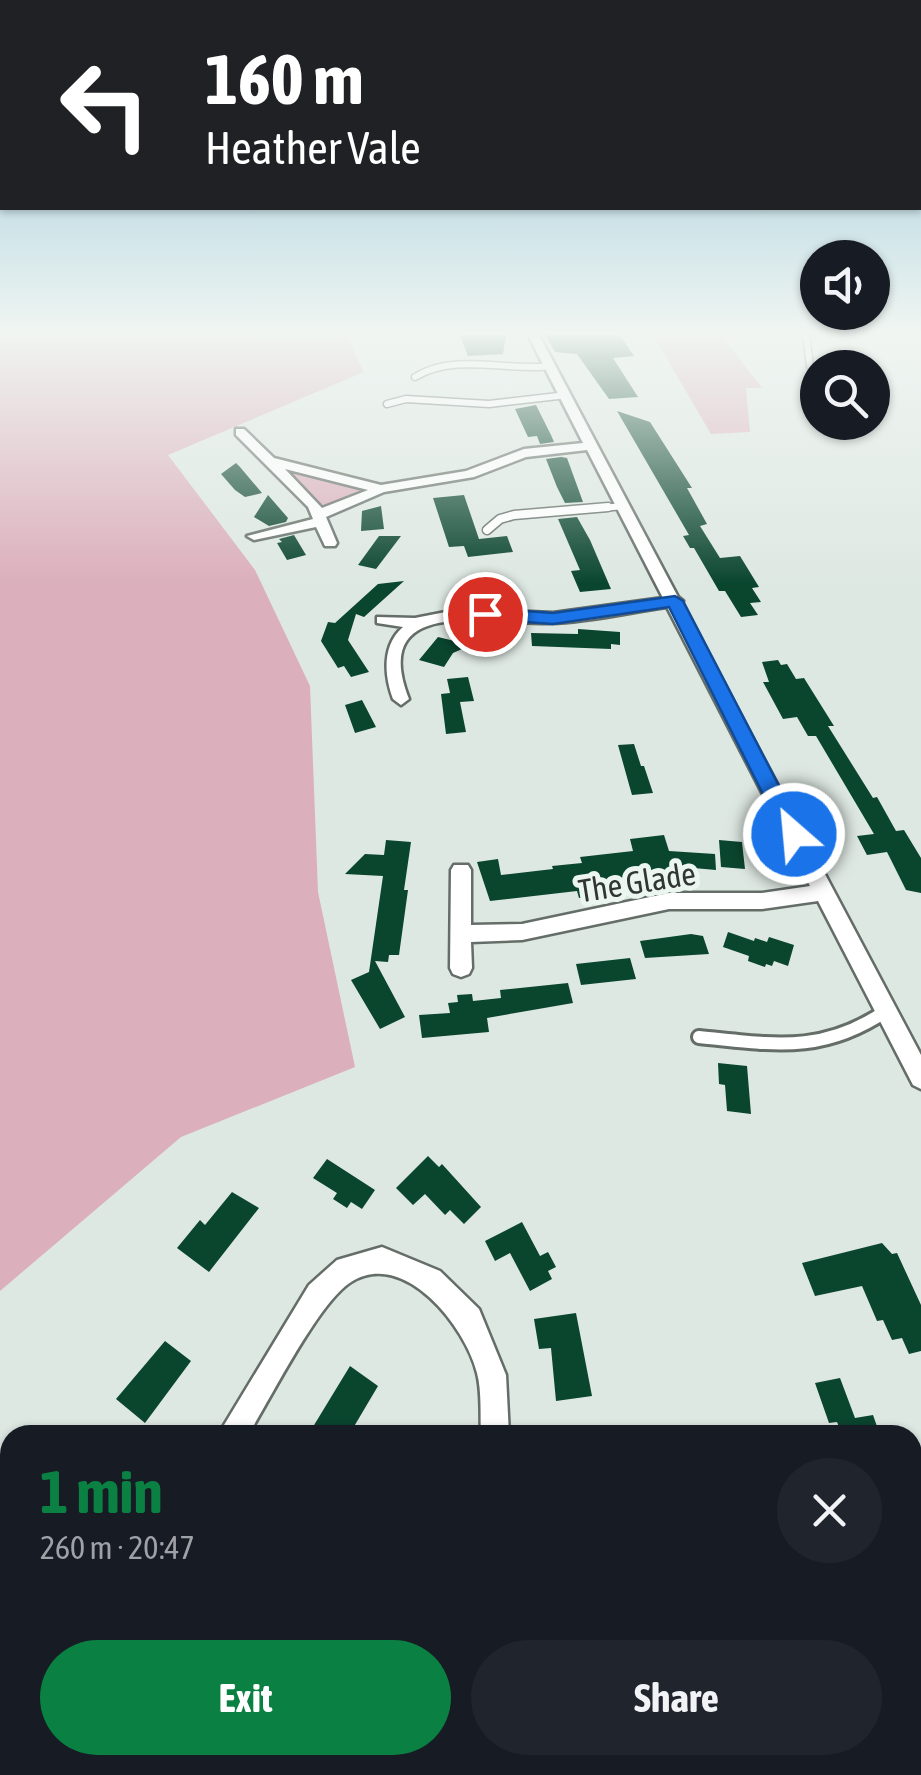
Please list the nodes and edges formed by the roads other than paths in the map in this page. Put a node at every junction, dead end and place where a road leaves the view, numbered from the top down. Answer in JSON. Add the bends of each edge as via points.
{"nodes":[{"id":1,"x":579,"y":418,"type":"edge"},
{"id":2,"x":240,"y":432,"type":"dead end"},
{"id":3,"x":594,"y":446,"type":"junction"},
{"id":4,"x":270,"y":462,"type":"junction"},
{"id":5,"x":381,"y":489,"type":"junction"},
{"id":6,"x":625,"y":506,"type":"junction"},
{"id":7,"x":321,"y":518,"type":"junction"},
{"id":8,"x":487,"y":530,"type":"dead end"},
{"id":9,"x":254,"y":536,"type":"dead end"},
{"id":10,"x":330,"y":543,"type":"dead end"},
{"id":11,"x":675,"y":601,"type":"junction"},
{"id":12,"x":383,"y":620,"type":"dead end"},
{"id":13,"x":414,"y":623,"type":"junction"},
{"id":14,"x":401,"y":699,"type":"dead end"},
{"id":15,"x":460,"y":870,"type":"dead end"},
{"id":16,"x":823,"y":892,"type":"junction"},
{"id":17,"x":461,"y":934,"type":"junction"},
{"id":18,"x":460,"y":968,"type":"dead end"},
{"id":19,"x":886,"y":1011,"type":"junction"},
{"id":20,"x":699,"y":1037,"type":"dead end"},
{"id":21,"x":921,"y":1078,"type":"edge"},
{"id":22,"x":238,"y":1425,"type":"edge"},
{"id":23,"x":494,"y":1425,"type":"edge"}],
"edges":[{"from":1,"to":3,"type":"street"},
{"from":2,"to":4,"type":"street"},
{"from":3,"to":5,"type":"street","via":[[532,452],[485,470]]},
{"from":3,"to":6,"type":"street"},
{"from":4,"to":5,"type":"street"},
{"from":4,"to":7,"type":"street"},
{"from":5,"to":7,"type":"street"},
{"from":6,"to":8,"type":"lane","via":[[514,515]]},
{"from":6,"to":11,"type":"street"},
{"from":7,"to":9,"type":"street"},
{"from":7,"to":10,"type":"street"},
{"from":11,"to":13,"type":"street","via":[[553,618],[460,614]]},
{"from":11,"to":16,"type":"street"},
{"from":12,"to":13,"type":"street"},
{"from":13,"to":14,"type":"street","via":[[396,648],[393,673]]},
{"from":15,"to":17,"type":"street"},
{"from":16,"to":17,"type":"street","name":"The Glade","via":[[762,902],[669,901],[522,932]]},
{"from":16,"to":19,"type":"street"},
{"from":17,"to":18,"type":"street"},
{"from":19,"to":20,"type":"lane","via":[[850,1035],[818,1045]]},
{"from":19,"to":21,"type":"street"},
{"from":22,"to":23,"type":"street","via":[[318,1294],[346,1268],[382,1260],[431,1280],[470,1319],[492,1375]]}]}
